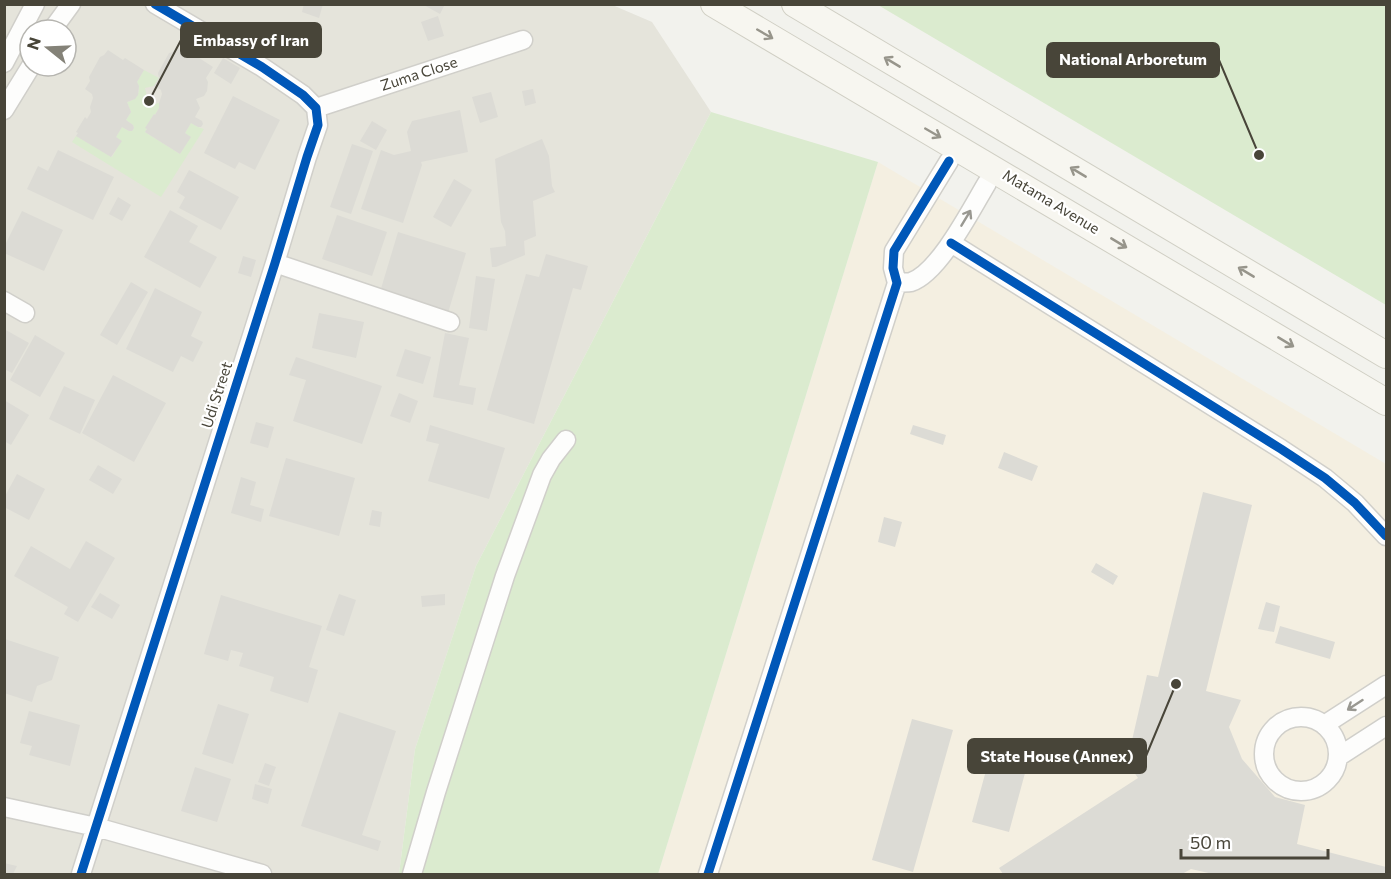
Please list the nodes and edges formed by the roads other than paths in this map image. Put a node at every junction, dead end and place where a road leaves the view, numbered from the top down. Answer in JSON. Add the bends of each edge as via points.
{"nodes":[{"id":1,"x":35,"y":4,"type":"edge"},
{"id":2,"x":70,"y":4,"type":"edge"},
{"id":3,"x":155,"y":4,"type":"edge"},
{"id":4,"x":714,"y":4,"type":"edge"},
{"id":5,"x":795,"y":4,"type":"edge"},
{"id":6,"x":60,"y":18,"type":"edge"},
{"id":7,"x":523,"y":40,"type":"dead end"},
{"id":8,"x":4,"y":63,"type":"edge"},
{"id":9,"x":24,"y":78,"type":"edge"},
{"id":10,"x":316,"y":108,"type":"junction"},
{"id":11,"x":4,"y":110,"type":"edge"},
{"id":12,"x":949,"y":161,"type":"dead end"},
{"id":13,"x":987,"y":183,"type":"dead end"},
{"id":14,"x":951,"y":243,"type":"junction"},
{"id":15,"x":1206,"y":248,"type":"junction"},
{"id":16,"x":275,"y":263,"type":"junction"},
{"id":17,"x":897,"y":283,"type":"junction"},
{"id":18,"x":1186,"y":283,"type":"junction"},
{"id":19,"x":4,"y":301,"type":"edge"},
{"id":20,"x":25,"y":313,"type":"dead end"},
{"id":21,"x":450,"y":322,"type":"dead end"},
{"id":22,"x":1386,"y":355,"type":"edge"},
{"id":23,"x":1386,"y":402,"type":"edge"},
{"id":24,"x":566,"y":440,"type":"dead end"},
{"id":25,"x":1386,"y":536,"type":"edge"},
{"id":26,"x":1386,"y":685,"type":"edge"},
{"id":27,"x":1324,"y":725,"type":"junction"},
{"id":28,"x":1386,"y":726,"type":"edge"},
{"id":29,"x":1338,"y":757,"type":"junction"},
{"id":30,"x":4,"y":807,"type":"edge"},
{"id":31,"x":96,"y":827,"type":"junction"},
{"id":32,"x":81,"y":874,"type":"edge"},
{"id":33,"x":262,"y":874,"type":"edge"},
{"id":34,"x":412,"y":874,"type":"edge"},
{"id":35,"x":708,"y":874,"type":"edge"}],
"edges":[{"from":1,"to":8,"type":"street"},
{"from":2,"to":6,"type":"street"},
{"from":3,"to":10,"type":"street","via":[[262,67]]},
{"from":4,"to":18,"type":"main road","name":"Matama Avenue","one_way":true},
{"from":15,"to":5,"type":"main road","one_way":true},
{"from":7,"to":10,"type":"street","name":"Zuma Close"},
{"from":9,"to":11,"type":"street"},
{"from":10,"to":16,"type":"street","name":"Udi Street","via":[[318,125]]},
{"from":12,"to":17,"type":"street","via":[[894,251],[892,268]]},
{"from":14,"to":13,"type":"street","one_way":true},
{"from":14,"to":17,"type":"street","via":[[929,271],[911,282]]},
{"from":14,"to":25,"type":"street","via":[[1325,478]]},
{"from":15,"to":18,"type":"main road"},
{"from":22,"to":15,"type":"main road","one_way":true},
{"from":16,"to":21,"type":"street"},
{"from":16,"to":31,"type":"street","name":"Udi Street"},
{"from":17,"to":35,"type":"street"},
{"from":18,"to":23,"type":"main road","name":"Matama Avenue","one_way":true},
{"from":19,"to":20,"type":"street"},
{"from":24,"to":34,"type":"street","via":[[542,475],[509,566]]},
{"from":26,"to":27,"type":"street","one_way":true},
{"from":27,"to":29,"type":"street","via":[[1337,745]]},
{"from":27,"to":29,"type":"street","via":[[1301,717],[1278,724],[1264,745],[1266,770],[1283,788],[1307,792],[1328,780]]},
{"from":28,"to":29,"type":"street"},
{"from":30,"to":31,"type":"street"},
{"from":31,"to":32,"type":"street","name":"Udi Street"},
{"from":31,"to":33,"type":"street"}]}
